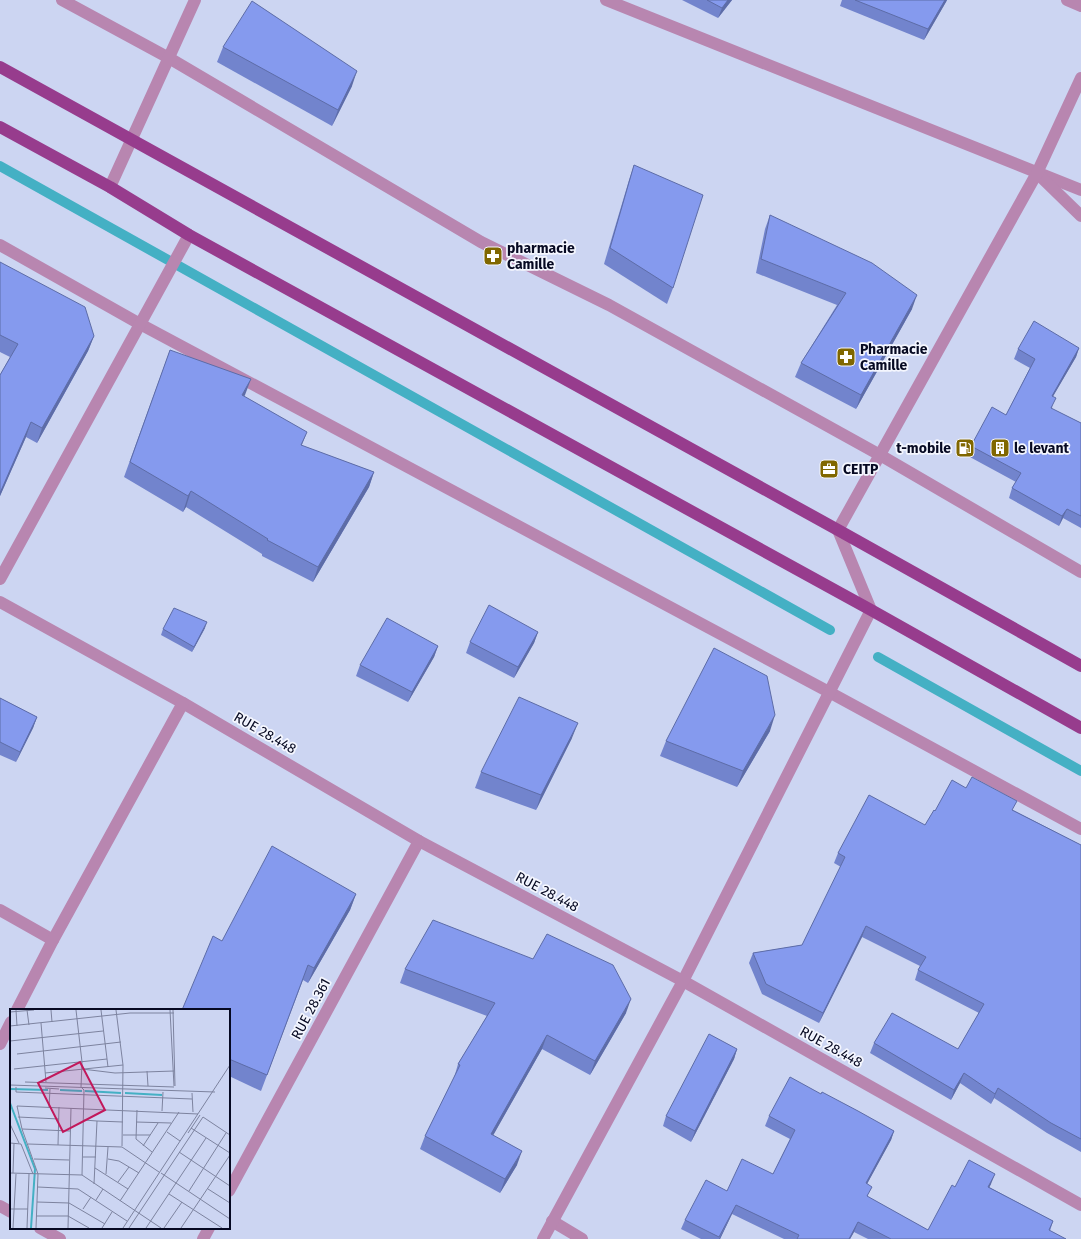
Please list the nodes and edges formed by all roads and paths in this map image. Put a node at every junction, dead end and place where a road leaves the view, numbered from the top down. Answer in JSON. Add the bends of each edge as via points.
{"nodes":[{"id":1,"x":62,"y":0,"type":"edge"},
{"id":2,"x":195,"y":0,"type":"edge"},
{"id":3,"x":606,"y":0,"type":"edge"},
{"id":4,"x":1067,"y":0,"type":"edge"},
{"id":5,"x":1081,"y":6,"type":"edge"},
{"id":6,"x":169,"y":58,"type":"junction"},
{"id":7,"x":0,"y":67,"type":"edge"},
{"id":8,"x":1081,"y":78,"type":"edge"},
{"id":9,"x":0,"y":127,"type":"edge"},
{"id":10,"x":132,"y":139,"type":"junction"},
{"id":11,"x":1037,"y":173,"type":"junction"},
{"id":12,"x":110,"y":187,"type":"junction"},
{"id":13,"x":1081,"y":190,"type":"edge"},
{"id":14,"x":1081,"y":216,"type":"edge"},
{"id":15,"x":189,"y":235,"type":"junction"},
{"id":16,"x":0,"y":245,"type":"edge"},
{"id":17,"x":140,"y":324,"type":"junction"},
{"id":18,"x":880,"y":455,"type":"junction"},
{"id":19,"x":838,"y":530,"type":"junction"},
{"id":20,"x":1081,"y":572,"type":"edge"},
{"id":21,"x":0,"y":579,"type":"edge"},
{"id":22,"x":0,"y":602,"type":"edge"},
{"id":23,"x":871,"y":610,"type":"junction"},
{"id":24,"x":1081,"y":666,"type":"edge"},
{"id":25,"x":829,"y":692,"type":"junction"},
{"id":26,"x":183,"y":703,"type":"junction"},
{"id":27,"x":1081,"y":728,"type":"edge"},
{"id":28,"x":1081,"y":829,"type":"edge"},
{"id":29,"x":419,"y":841,"type":"junction"},
{"id":30,"x":0,"y":910,"type":"edge"},
{"id":31,"x":53,"y":940,"type":"junction"},
{"id":32,"x":683,"y":981,"type":"junction"},
{"id":33,"x":18,"y":1009,"type":"edge"},
{"id":34,"x":10,"y":1024,"type":"edge"},
{"id":35,"x":0,"y":1044,"type":"edge"},
{"id":36,"x":230,"y":1189,"type":"edge"},
{"id":37,"x":1081,"y":1205,"type":"edge"},
{"id":38,"x":0,"y":1206,"type":"edge"},
{"id":39,"x":10,"y":1211,"type":"edge"},
{"id":40,"x":552,"y":1221,"type":"junction"},
{"id":41,"x":42,"y":1229,"type":"edge"},
{"id":42,"x":208,"y":1229,"type":"edge"},
{"id":43,"x":60,"y":1239,"type":"edge"},
{"id":44,"x":203,"y":1239,"type":"edge"},
{"id":45,"x":543,"y":1239,"type":"edge"},
{"id":46,"x":582,"y":1239,"type":"edge"}],
"edges":[{"from":1,"to":6,"type":"street"},
{"from":2,"to":6,"type":"street"},
{"from":3,"to":11,"type":"street"},
{"from":4,"to":5,"type":"street"},
{"from":6,"to":10,"type":"street"},
{"from":6,"to":18,"type":"street","via":[[481,242],[609,305]]},
{"from":7,"to":10,"type":"main road"},
{"from":8,"to":11,"type":"street"},
{"from":9,"to":12,"type":"main road"},
{"from":10,"to":12,"type":"street"},
{"from":10,"to":19,"type":"main road"},
{"from":11,"to":13,"type":"street"},
{"from":11,"to":14,"type":"street"},
{"from":11,"to":18,"type":"street"},
{"from":12,"to":15,"type":"main road"},
{"from":15,"to":17,"type":"street"},
{"from":15,"to":23,"type":"main road"},
{"from":16,"to":17,"type":"street"},
{"from":17,"to":21,"type":"street"},
{"from":17,"to":25,"type":"street"},
{"from":18,"to":19,"type":"street"},
{"from":18,"to":20,"type":"street"},
{"from":19,"to":23,"type":"street"},
{"from":19,"to":24,"type":"main road"},
{"from":22,"to":26,"type":"street","name":"RUE 28.448"},
{"from":23,"to":25,"type":"street"},
{"from":23,"to":27,"type":"main road"},
{"from":25,"to":28,"type":"street"},
{"from":25,"to":32,"type":"street"},
{"from":26,"to":29,"type":"street","name":"RUE 28.448"},
{"from":26,"to":31,"type":"street"},
{"from":29,"to":32,"type":"street","name":"RUE 28.448"},
{"from":29,"to":36,"type":"street","name":"RUE 28.361"},
{"from":30,"to":31,"type":"street"},
{"from":31,"to":33,"type":"street"},
{"from":32,"to":37,"type":"street","name":"RUE 28.448"},
{"from":32,"to":40,"type":"street"},
{"from":34,"to":35,"type":"street"},
{"from":38,"to":39,"type":"street"},
{"from":40,"to":45,"type":"street"},
{"from":40,"to":46,"type":"street"},
{"from":41,"to":43,"type":"street"},
{"from":42,"to":44,"type":"street"}]}
